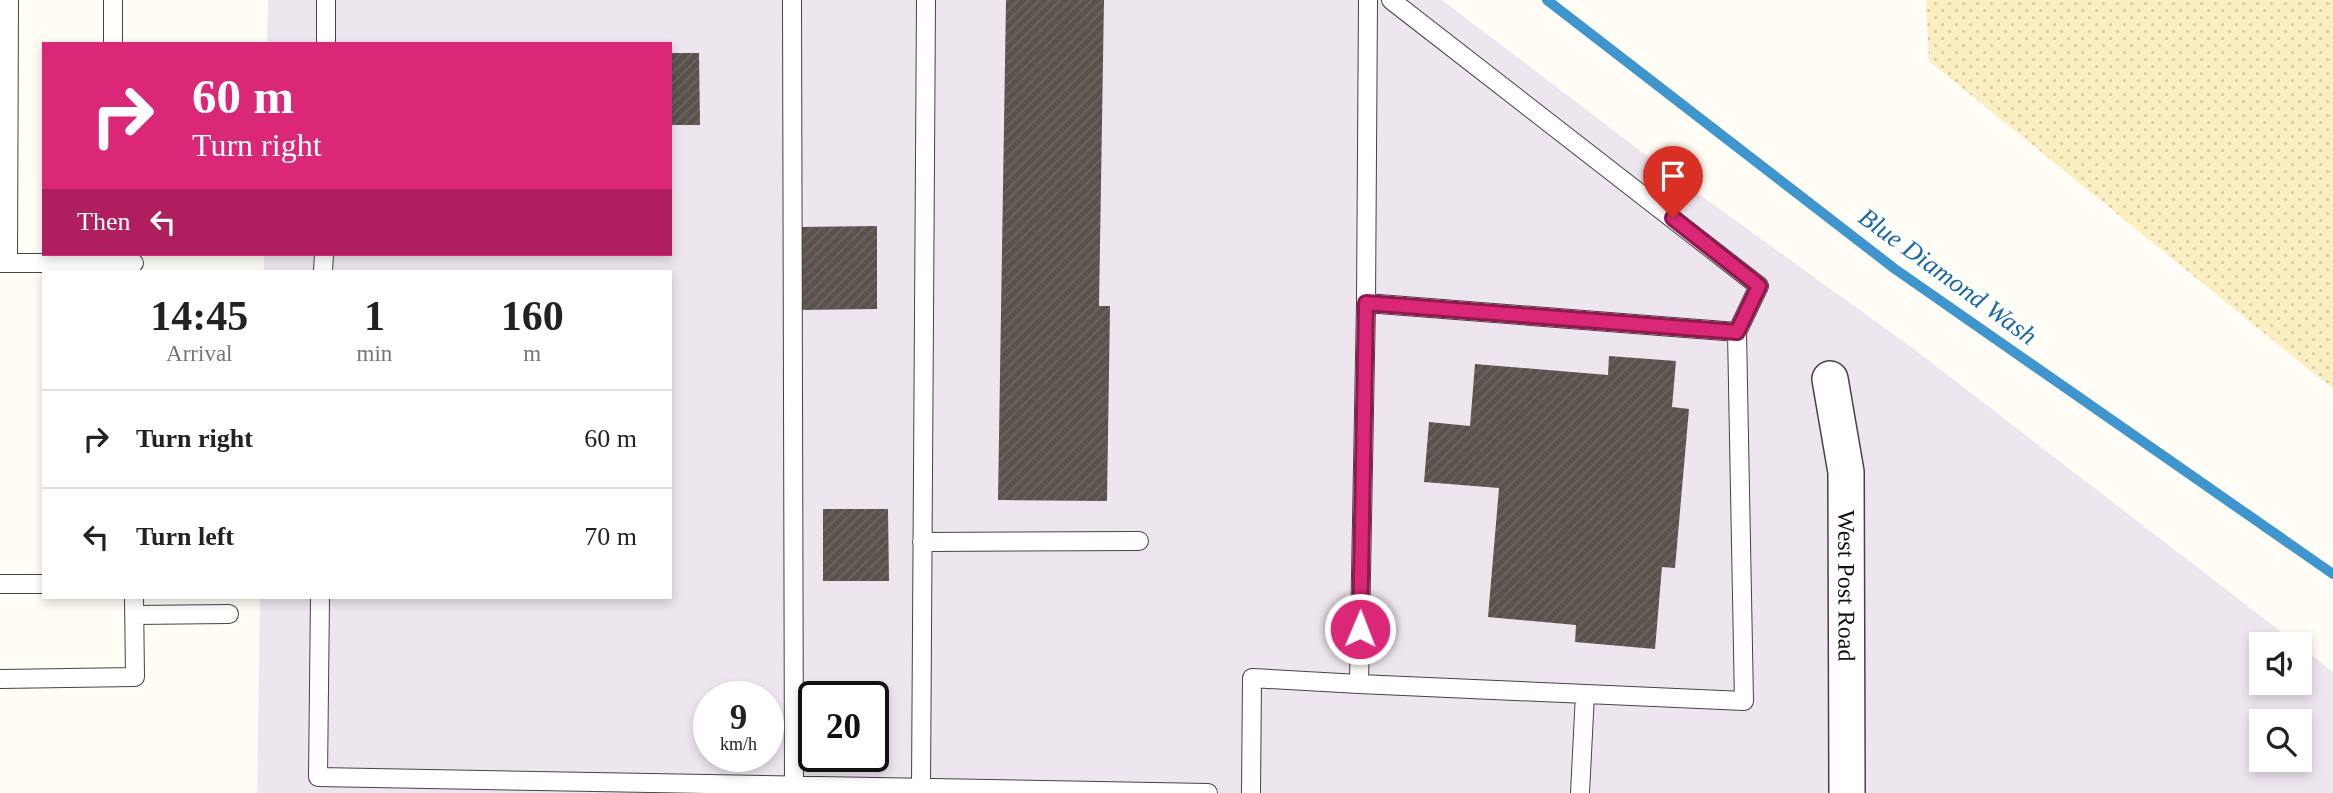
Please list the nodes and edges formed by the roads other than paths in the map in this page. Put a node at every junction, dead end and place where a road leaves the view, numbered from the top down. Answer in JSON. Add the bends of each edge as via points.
{"nodes":[{"id":1,"x":9,"y":0,"type":"edge"},
{"id":2,"x":113,"y":0,"type":"edge"},
{"id":3,"x":326,"y":0,"type":"edge"},
{"id":4,"x":792,"y":0,"type":"edge"},
{"id":5,"x":926,"y":0,"type":"edge"},
{"id":6,"x":1367,"y":0,"type":"edge"},
{"id":7,"x":1391,"y":0,"type":"edge"},
{"id":8,"x":113,"y":42,"type":"edge"},
{"id":9,"x":326,"y":42,"type":"edge"},
{"id":10,"x":4,"y":262,"type":"edge"},
{"id":11,"x":132,"y":263,"type":"edge"},
{"id":12,"x":1366,"y":303,"type":"junction"},
{"id":13,"x":1737,"y":332,"type":"junction"},
{"id":14,"x":1830,"y":379,"type":"dead end"},
{"id":15,"x":1139,"y":541,"type":"dead end"},
{"id":16,"x":922,"y":542,"type":"junction"},
{"id":17,"x":0,"y":583,"type":"edge"},
{"id":18,"x":42,"y":583,"type":"edge"},
{"id":19,"x":320,"y":599,"type":"edge"},
{"id":20,"x":134,"y":606,"type":"edge"},
{"id":21,"x":229,"y":614,"type":"dead end"},
{"id":22,"x":0,"y":679,"type":"edge"},
{"id":23,"x":1359,"y":684,"type":"junction"},
{"id":24,"x":1585,"y":694,"type":"junction"},
{"id":25,"x":794,"y":785,"type":"junction"},
{"id":26,"x":922,"y":787,"type":"junction"},
{"id":27,"x":1208,"y":793,"type":"edge"},
{"id":28,"x":1251,"y":793,"type":"edge"},
{"id":29,"x":1580,"y":793,"type":"edge"},
{"id":30,"x":1847,"y":793,"type":"edge"}],
"edges":[{"from":1,"to":10,"type":"lane"},
{"from":2,"to":8,"type":"lane"},
{"from":3,"to":9,"type":"lane"},
{"from":4,"to":25,"type":"lane"},
{"from":5,"to":16,"type":"lane"},
{"from":6,"to":12,"type":"lane"},
{"from":7,"to":13,"type":"lane","via":[[1759,286]]},
{"from":10,"to":11,"type":"lane"},
{"from":12,"to":13,"type":"lane"},
{"from":12,"to":23,"type":"lane"},
{"from":13,"to":24,"type":"lane","via":[[1744,701]]},
{"from":14,"to":30,"type":"street","name":"West Post Road","via":[[1846,472]]},
{"from":15,"to":16,"type":"lane"},
{"from":16,"to":26,"type":"lane"},
{"from":17,"to":18,"type":"lane"},
{"from":19,"to":25,"type":"lane","via":[[318,777]]},
{"from":20,"to":21,"type":"lane"},
{"from":20,"to":22,"type":"lane","via":[[135,677]]},
{"from":23,"to":24,"type":"lane"},
{"from":23,"to":28,"type":"lane","via":[[1252,678]]},
{"from":24,"to":29,"type":"lane"},
{"from":25,"to":26,"type":"lane"},
{"from":26,"to":27,"type":"lane"}]}
